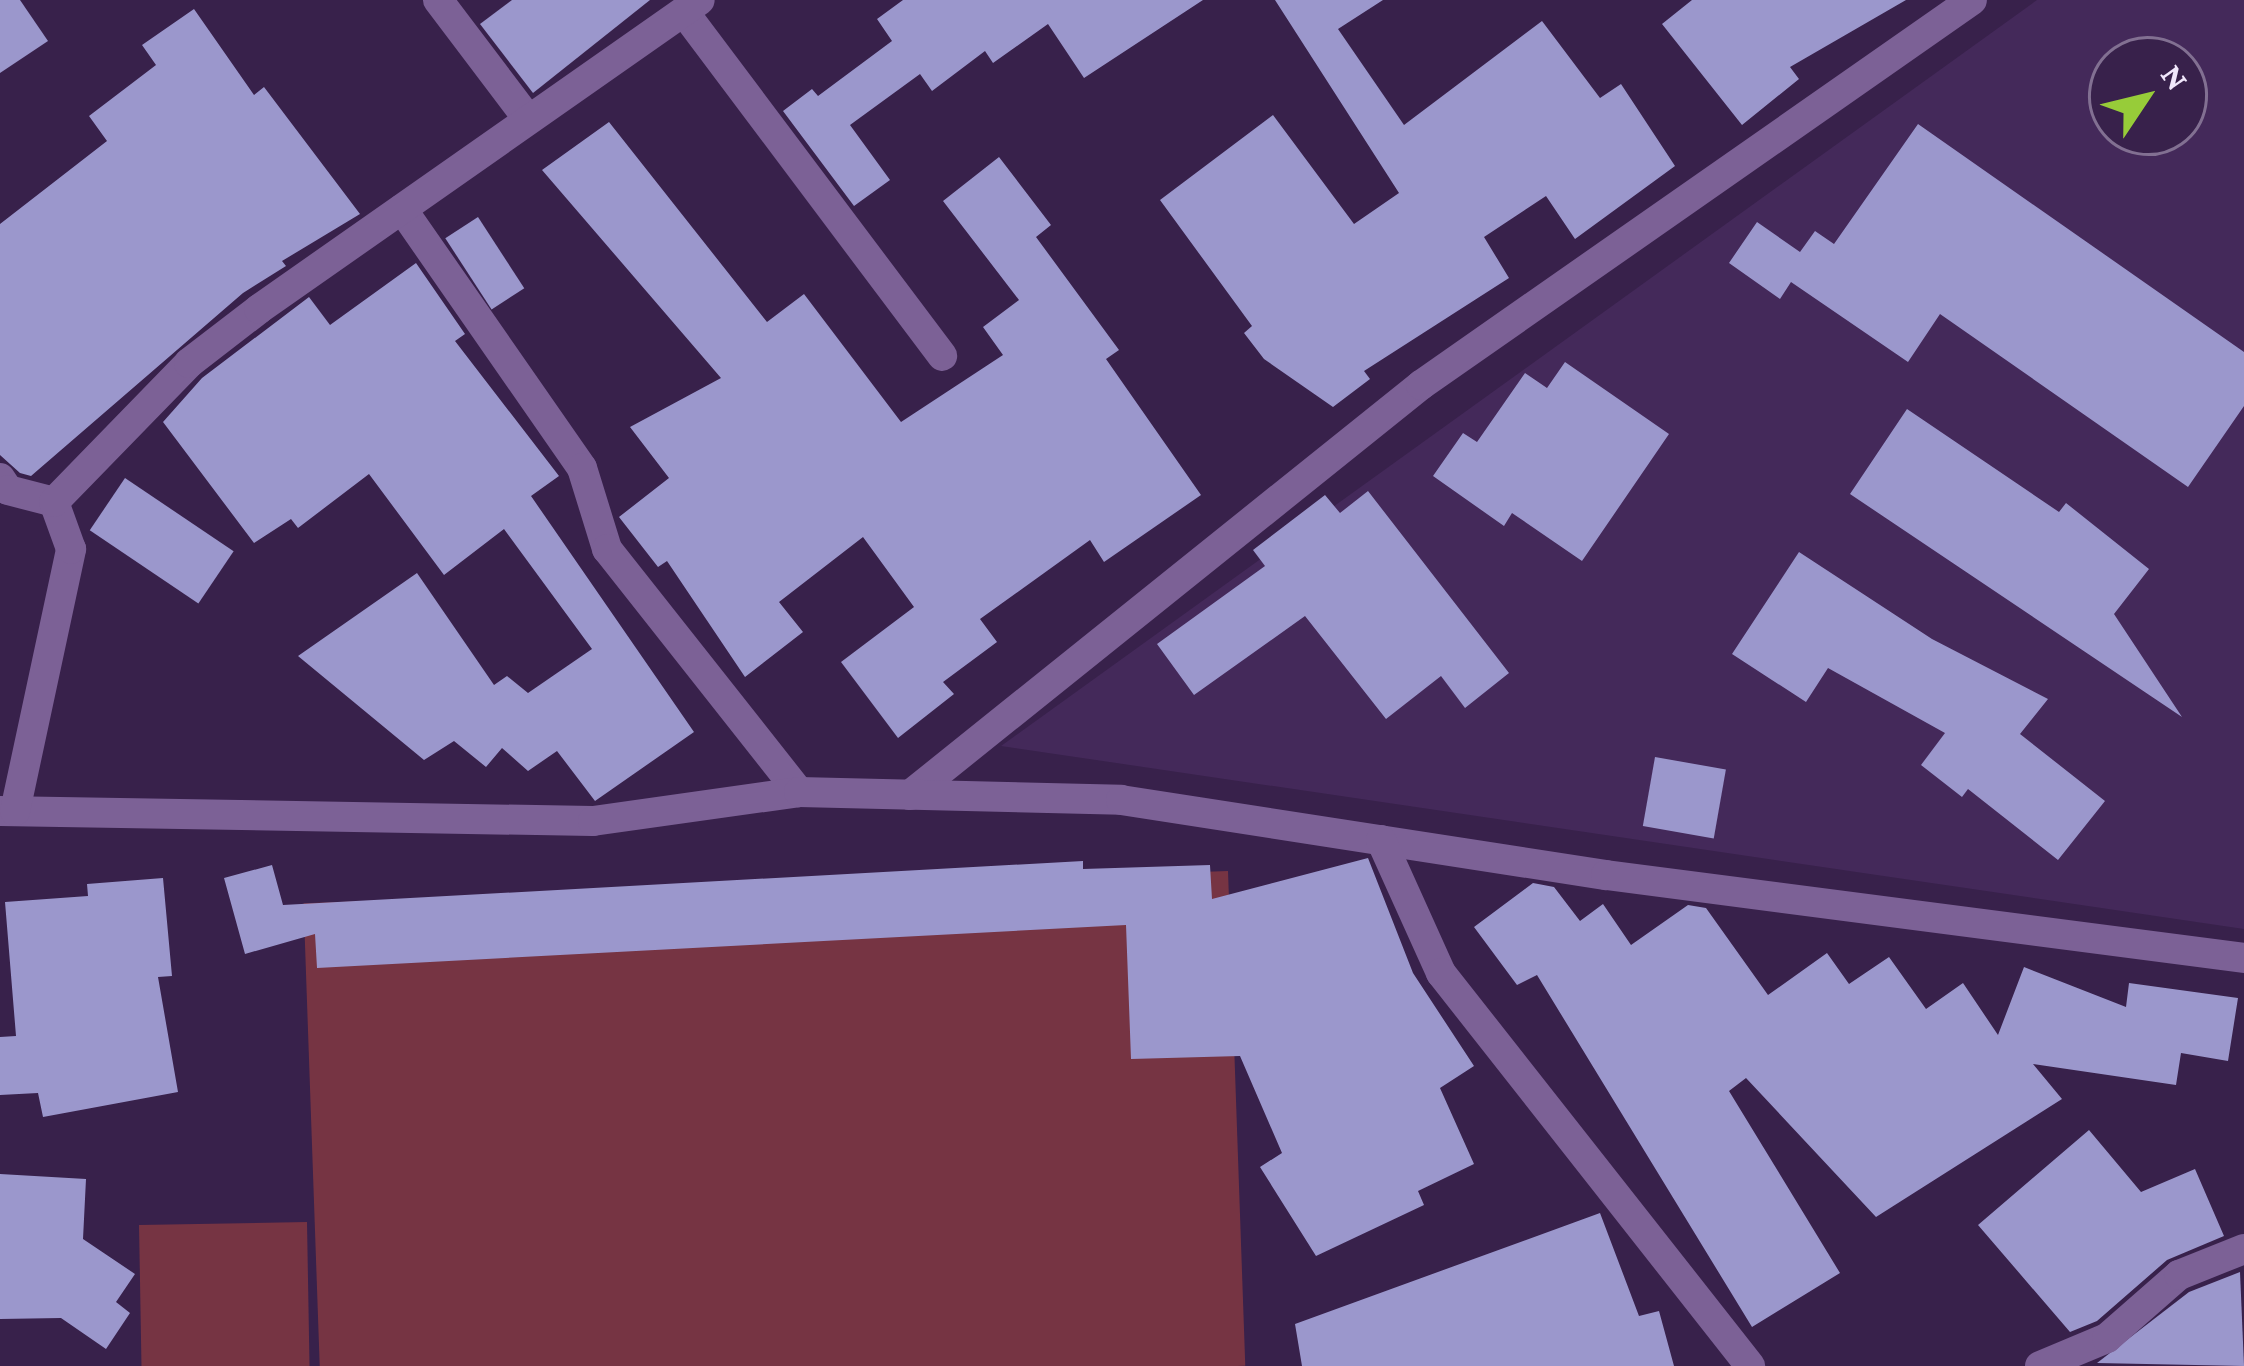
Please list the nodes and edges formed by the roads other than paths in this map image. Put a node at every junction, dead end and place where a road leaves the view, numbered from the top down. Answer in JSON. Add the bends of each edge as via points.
{"nodes":[{"id":1,"x":438,"y":0,"type":"edge"},
{"id":2,"x":1972,"y":0,"type":"edge"},
{"id":3,"x":692,"y":6,"type":"edge"},
{"id":4,"x":528,"y":119,"type":"junction"},
{"id":5,"x":402,"y":209,"type":"junction"},
{"id":6,"x":942,"y":356,"type":"dead end"},
{"id":7,"x":0,"y":478,"type":"edge"},
{"id":8,"x":54,"y":502,"type":"junction"},
{"id":9,"x":799,"y":792,"type":"junction"},
{"id":10,"x":910,"y":795,"type":"junction"},
{"id":11,"x":8,"y":811,"type":"edge"},
{"id":12,"x":1381,"y":840,"type":"junction"},
{"id":13,"x":2244,"y":958,"type":"edge"},
{"id":14,"x":2244,"y":1250,"type":"edge"},
{"id":15,"x":1750,"y":1366,"type":"edge"},
{"id":16,"x":2040,"y":1366,"type":"edge"}],
"edges":[{"from":1,"to":4,"type":"street"},
{"from":2,"to":10,"type":"street","via":[[1421,386]]},
{"from":3,"to":4,"type":"street"},
{"from":3,"to":6,"type":"street"},
{"from":4,"to":5,"type":"street"},
{"from":5,"to":8,"type":"street","via":[[190,363]]},
{"from":5,"to":9,"type":"street","via":[[582,468],[607,549]]},
{"from":7,"to":8,"type":"street","via":[[8,490]]},
{"from":8,"to":11,"type":"street","via":[[71,549]]},
{"from":9,"to":10,"type":"street"},
{"from":9,"to":11,"type":"street","via":[[593,821]]},
{"from":10,"to":12,"type":"street","via":[[1121,800]]},
{"from":12,"to":13,"type":"street"},
{"from":12,"to":15,"type":"street","via":[[1441,973]]},
{"from":14,"to":16,"type":"street","via":[[2179,1275],[2107,1338]]}]}
